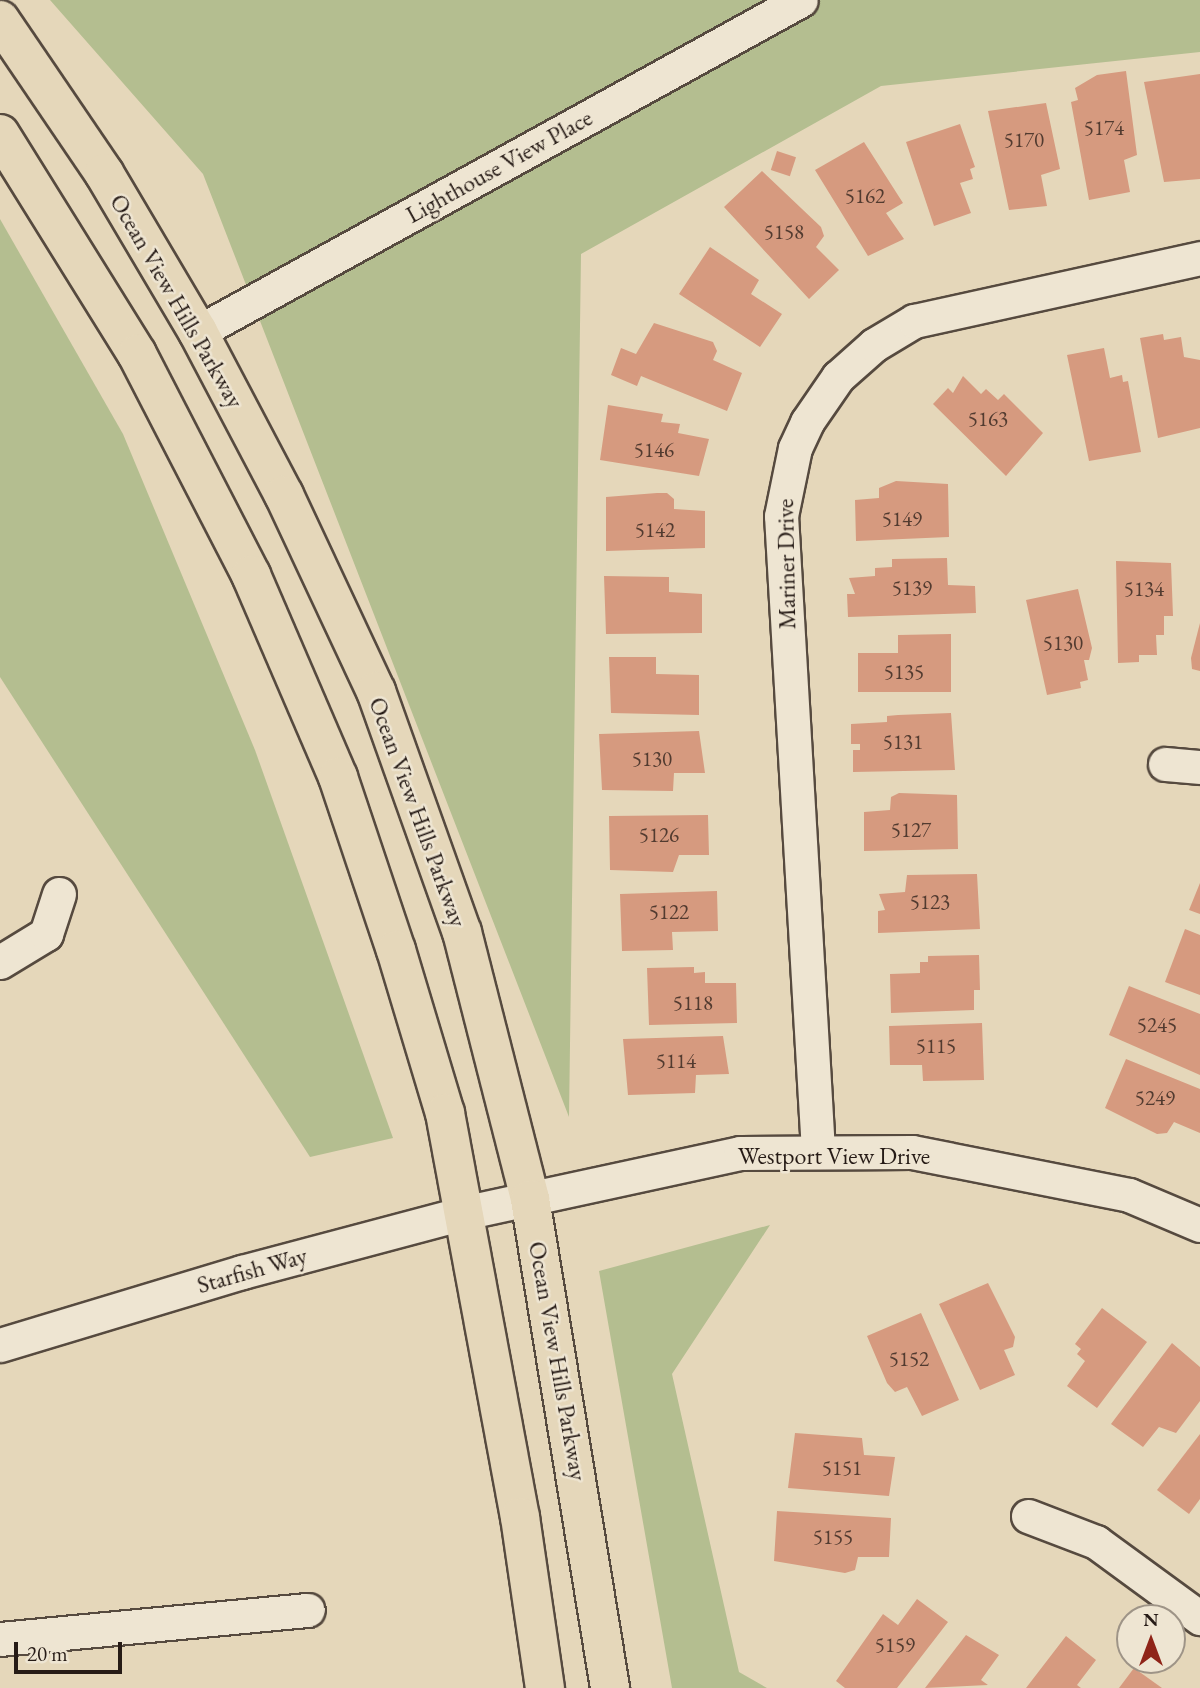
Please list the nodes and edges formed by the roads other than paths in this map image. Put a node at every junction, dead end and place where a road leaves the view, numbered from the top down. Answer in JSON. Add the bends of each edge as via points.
{"nodes":[{"id":1,"x":801,"y":0,"type":"edge"},
{"id":2,"x":0,"y":20,"type":"edge"},
{"id":3,"x":0,"y":134,"type":"edge"},
{"id":4,"x":1200,"y":258,"type":"edge"},
{"id":5,"x":198,"y":332,"type":"junction"},
{"id":6,"x":1165,"y":764,"type":"dead end"},
{"id":7,"x":1200,"y":767,"type":"edge"},
{"id":8,"x":59,"y":894,"type":"dead end"},
{"id":9,"x":0,"y":962,"type":"edge"},
{"id":10,"x":818,"y":1151,"type":"junction"},
{"id":11,"x":518,"y":1201,"type":"junction"},
{"id":12,"x":463,"y":1213,"type":"junction"},
{"id":13,"x":1200,"y":1224,"type":"edge"},
{"id":14,"x":0,"y":1345,"type":"edge"},
{"id":15,"x":1028,"y":1516,"type":"dead end"},
{"id":16,"x":308,"y":1610,"type":"dead end"},
{"id":17,"x":1200,"y":1618,"type":"edge"},
{"id":18,"x":0,"y":1639,"type":"edge"},
{"id":19,"x":545,"y":1688,"type":"edge"},
{"id":20,"x":610,"y":1688,"type":"edge"}],
"edges":[{"from":1,"to":5,"type":"street","name":"Lighthouse View Place"},
{"from":2,"to":5,"type":"main road","name":"Ocean View Hills Parkway","via":[[104,173]]},
{"from":3,"to":12,"type":"main road","via":[[138,354],[251,575],[338,777],[444,1113]]},
{"from":4,"to":10,"type":"street","name":"Mariner Drive","via":[[914,321],[874,345],[838,377],[795,448],[781,516]]},
{"from":5,"to":11,"type":"main road","name":"Ocean View Hills Parkway","via":[[284,495],[376,691],[462,932]]},
{"from":6,"to":7,"type":"street"},
{"from":8,"to":9,"type":"street","via":[[46,934]]},
{"from":10,"to":11,"type":"street","name":"Westport View Drive","via":[[740,1153]]},
{"from":10,"to":13,"type":"street","name":"Westport View Drive","via":[[912,1152],[1008,1168],[1129,1195]]},
{"from":11,"to":12,"type":"street","name":"Starfish Way"},
{"from":11,"to":20,"type":"main road","name":"Ocean View Hills Parkway"},
{"from":12,"to":14,"type":"street","name":"Starfish Way","via":[[242,1272]]},
{"from":12,"to":19,"type":"main road","via":[[520,1517]]},
{"from":15,"to":17,"type":"street","via":[[1096,1542]]},
{"from":16,"to":18,"type":"street"}]}
